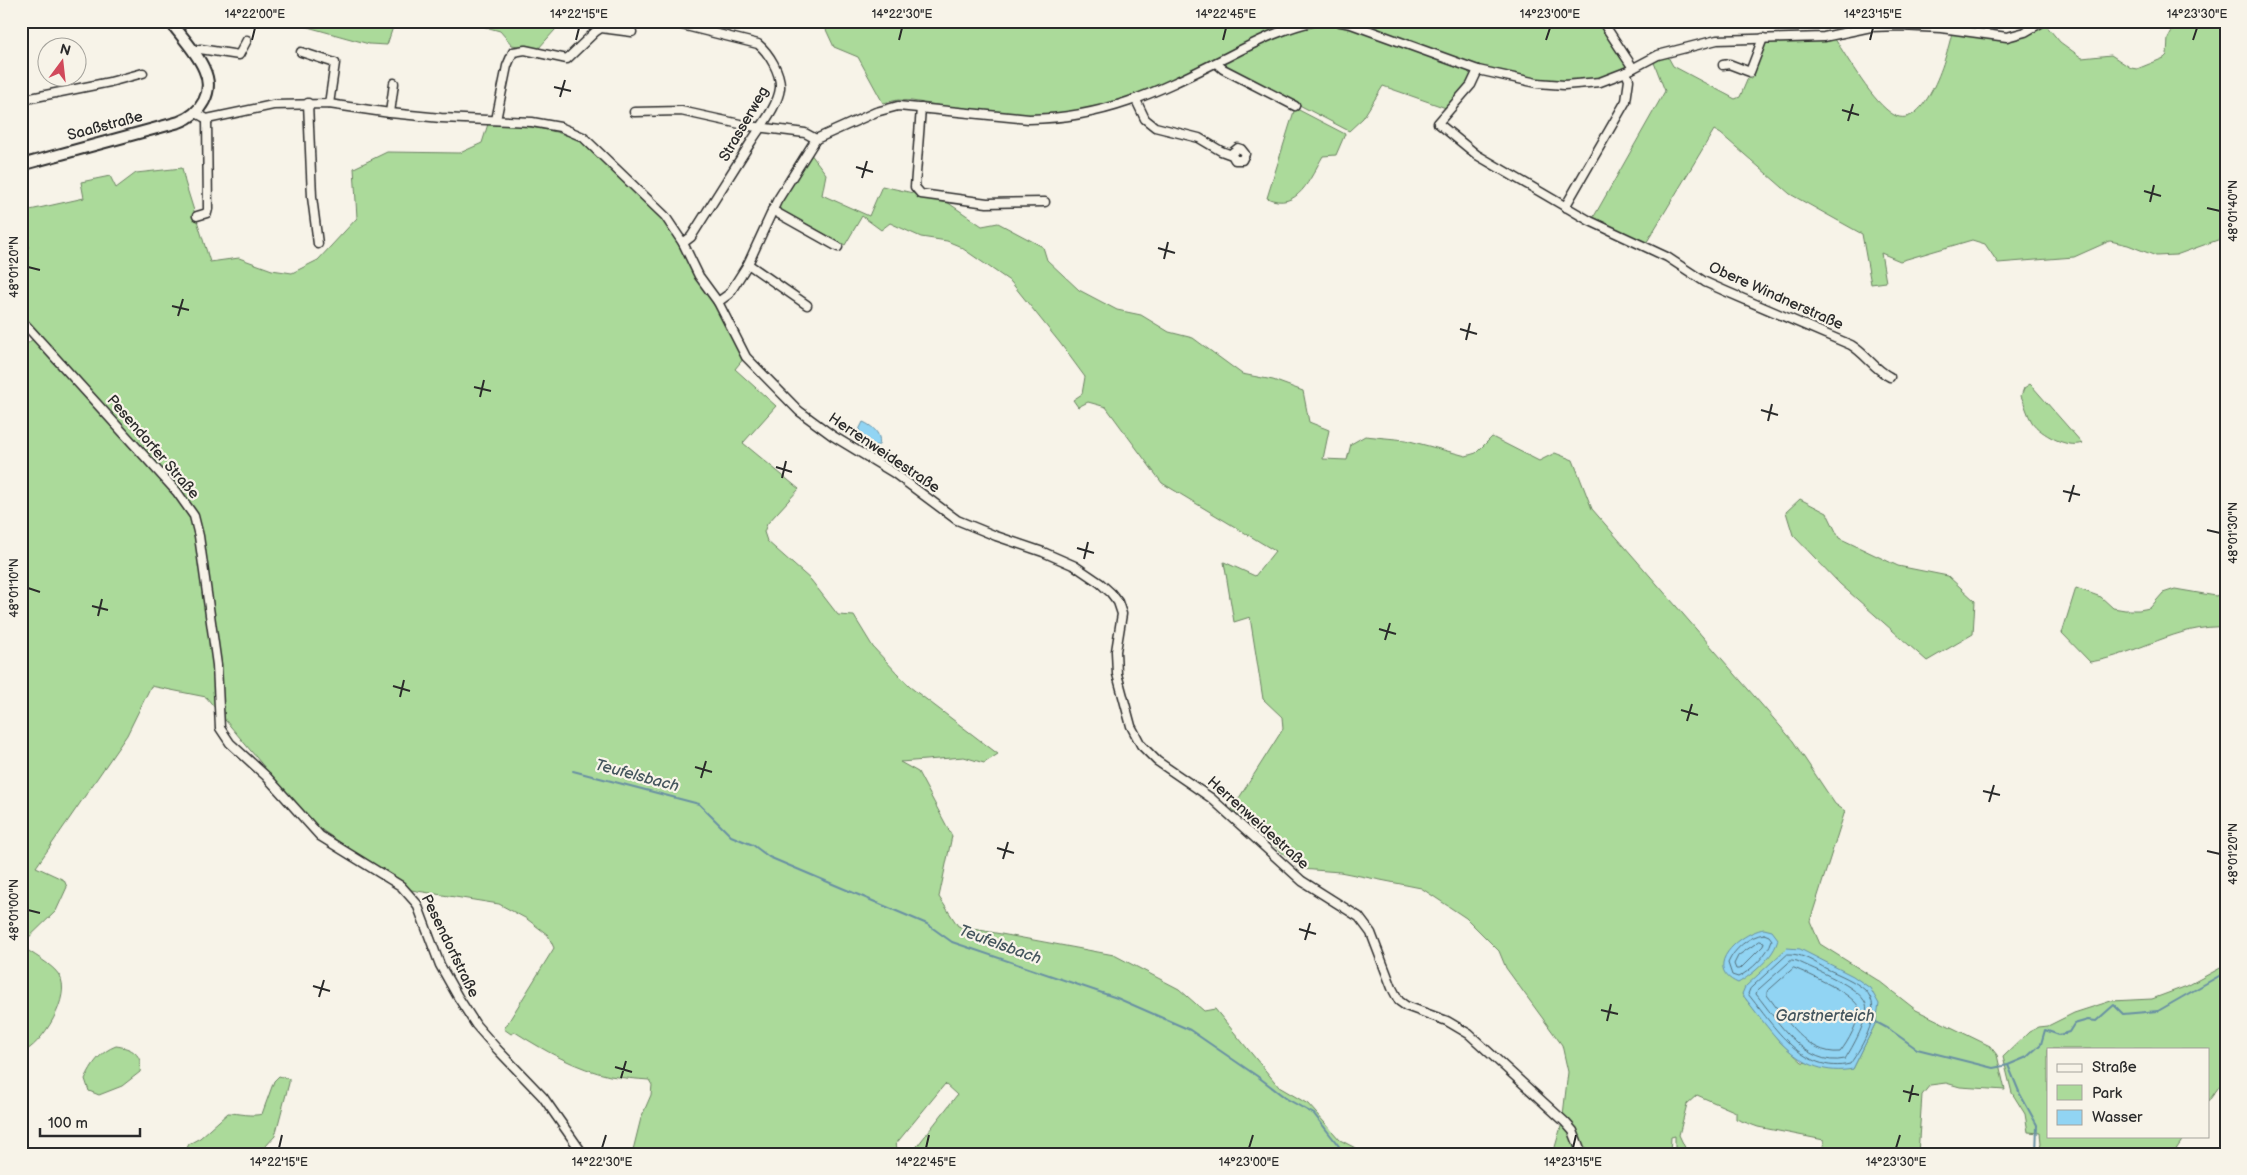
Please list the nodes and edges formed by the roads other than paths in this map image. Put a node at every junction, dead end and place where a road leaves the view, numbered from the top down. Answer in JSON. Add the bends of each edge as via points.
{"nodes":[{"id":1,"x":170,"y":21,"type":"edge"},
{"id":2,"x":1316,"y":21,"type":"edge"},
{"id":3,"x":1336,"y":21,"type":"edge"},
{"id":4,"x":1602,"y":21,"type":"edge"},
{"id":5,"x":2044,"y":21,"type":"edge"},
{"id":6,"x":662,"y":22,"type":"edge"},
{"id":7,"x":1881,"y":24,"type":"edge"},
{"id":8,"x":632,"y":32,"type":"dead end"},
{"id":9,"x":1763,"y":38,"type":"junction"},
{"id":10,"x":246,"y":40,"type":"dead end"},
{"id":11,"x":193,"y":52,"type":"junction"},
{"id":12,"x":301,"y":52,"type":"dead end"},
{"id":13,"x":1216,"y":63,"type":"junction"},
{"id":14,"x":1723,"y":65,"type":"dead end"},
{"id":15,"x":1478,"y":70,"type":"junction"},
{"id":16,"x":1629,"y":70,"type":"junction"},
{"id":17,"x":142,"y":73,"type":"dead end"},
{"id":18,"x":394,"y":83,"type":"dead end"},
{"id":19,"x":21,"y":100,"type":"edge"},
{"id":20,"x":1136,"y":100,"type":"junction"},
{"id":21,"x":308,"y":103,"type":"junction"},
{"id":22,"x":329,"y":104,"type":"junction"},
{"id":23,"x":1295,"y":106,"type":"dead end"},
{"id":24,"x":921,"y":108,"type":"junction"},
{"id":25,"x":634,"y":112,"type":"dead end"},
{"id":26,"x":196,"y":113,"type":"junction"},
{"id":27,"x":390,"y":113,"type":"junction"},
{"id":28,"x":207,"y":119,"type":"junction"},
{"id":29,"x":496,"y":120,"type":"junction"},
{"id":30,"x":760,"y":128,"type":"junction"},
{"id":31,"x":816,"y":140,"type":"junction"},
{"id":32,"x":1232,"y":155,"type":"dead end"},
{"id":33,"x":21,"y":165,"type":"edge"},
{"id":34,"x":1045,"y":202,"type":"dead end"},
{"id":35,"x":1565,"y":207,"type":"junction"},
{"id":36,"x":772,"y":210,"type":"junction"},
{"id":37,"x":197,"y":216,"type":"dead end"},
{"id":38,"x":683,"y":243,"type":"junction"},
{"id":39,"x":318,"y":244,"type":"dead end"},
{"id":40,"x":838,"y":247,"type":"dead end"},
{"id":41,"x":748,"y":264,"type":"junction"},
{"id":42,"x":718,"y":302,"type":"junction"},
{"id":43,"x":807,"y":304,"type":"dead end"},
{"id":44,"x":21,"y":320,"type":"edge"},
{"id":45,"x":1890,"y":377,"type":"dead end"},
{"id":46,"x":219,"y":707,"type":"joint"},
{"id":47,"x":583,"y":1154,"type":"edge"},
{"id":48,"x":1582,"y":1154,"type":"edge"}],
"edges":[{"from":1,"to":11,"type":"street"},
{"from":2,"to":13,"type":"street","via":[[1285,30]]},
{"from":3,"to":15,"type":"street"},
{"from":4,"to":16,"type":"street"},
{"from":5,"to":7,"type":"street","via":[[2025,32],[2007,37]]},
{"from":6,"to":30,"type":"street","name":"Strasserweg","via":[[753,43],[762,48],[780,81],[777,99]]},
{"from":7,"to":9,"type":"street","via":[[1824,37]]},
{"from":8,"to":29,"type":"street","via":[[601,28],[567,59],[525,50],[513,52],[502,82]]},
{"from":9,"to":14,"type":"street","via":[[1750,72]]},
{"from":9,"to":16,"type":"street","via":[[1696,44],[1658,55]]},
{"from":10,"to":11,"type":"street","via":[[239,55],[200,49]]},
{"from":11,"to":26,"type":"street","via":[[204,69],[208,85],[205,100]]},
{"from":12,"to":22,"type":"street","via":[[335,63]]},
{"from":13,"to":20,"type":"street"},
{"from":13,"to":23,"type":"street"},
{"from":15,"to":16,"type":"street","via":[[1564,85],[1600,82]]},
{"from":15,"to":35,"type":"street","name":"Obere Windnerstraße","via":[[1471,85],[1438,123],[1477,155]]},
{"from":16,"to":35,"type":"street","via":[[1626,101]]},
{"from":17,"to":19,"type":"street"},
{"from":18,"to":27,"type":"street"},
{"from":20,"to":24,"type":"street","via":[[1106,110],[1046,119]]},
{"from":20,"to":32,"type":"street","via":[[1145,119],[1155,127],[1194,136]]},
{"from":21,"to":22,"type":"street","name":"Herrenweidestraße"},
{"from":21,"to":28,"type":"street","name":"Herrenweidestraße","via":[[273,105]]},
{"from":21,"to":39,"type":"street","via":[[312,197]]},
{"from":22,"to":27,"type":"street","name":"Herrenweidestraße"},
{"from":24,"to":31,"type":"street","via":[[888,108]]},
{"from":24,"to":34,"type":"street","via":[[917,191],[987,202]]},
{"from":25,"to":30,"type":"street","via":[[681,112]]},
{"from":26,"to":28,"type":"street"},
{"from":26,"to":33,"type":"street","name":"Saaßstraße","via":[[179,122]]},
{"from":27,"to":29,"type":"street","name":"Herrenweidestraße"},
{"from":28,"to":37,"type":"street","via":[[208,209],[205,214]]},
{"from":29,"to":38,"type":"street","name":"Herrenweidestraße","via":[[545,124],[582,136],[658,207]]},
{"from":30,"to":31,"type":"street","via":[[805,133]]},
{"from":30,"to":38,"type":"street","name":"Strasserweg","via":[[691,237]]},
{"from":31,"to":36,"type":"street"},
{"from":35,"to":45,"type":"street","name":"Obere Windnerstraße","via":[[1667,257],[1706,282],[1851,345]]},
{"from":36,"to":40,"type":"street"},
{"from":36,"to":41,"type":"street"},
{"from":38,"to":42,"type":"street","name":"Herrenweidestraße","via":[[699,276]]},
{"from":41,"to":42,"type":"street","via":[[729,294]]},
{"from":41,"to":43,"type":"street"},
{"from":42,"to":48,"type":"street","name":"Herrenweidestraße","via":[[746,356],[808,418],[894,473],[957,520],[1075,566],[1100,583],[1118,602],[1122,614],[1116,651],[1117,674],[1131,726],[1141,745],[1211,798],[1302,881],[1359,918],[1371,933],[1399,1001],[1469,1034],[1566,1122]]},
{"from":44,"to":46,"type":"street","name":"Pesendorfer Straße","via":[[177,492],[194,516],[208,593]]},
{"from":46,"to":47,"type":"street","name":"Pesendorfstraße","via":[[220,728],[230,743],[266,776],[320,836],[401,886],[417,904],[440,965],[458,998],[496,1049],[543,1098]]}]}
